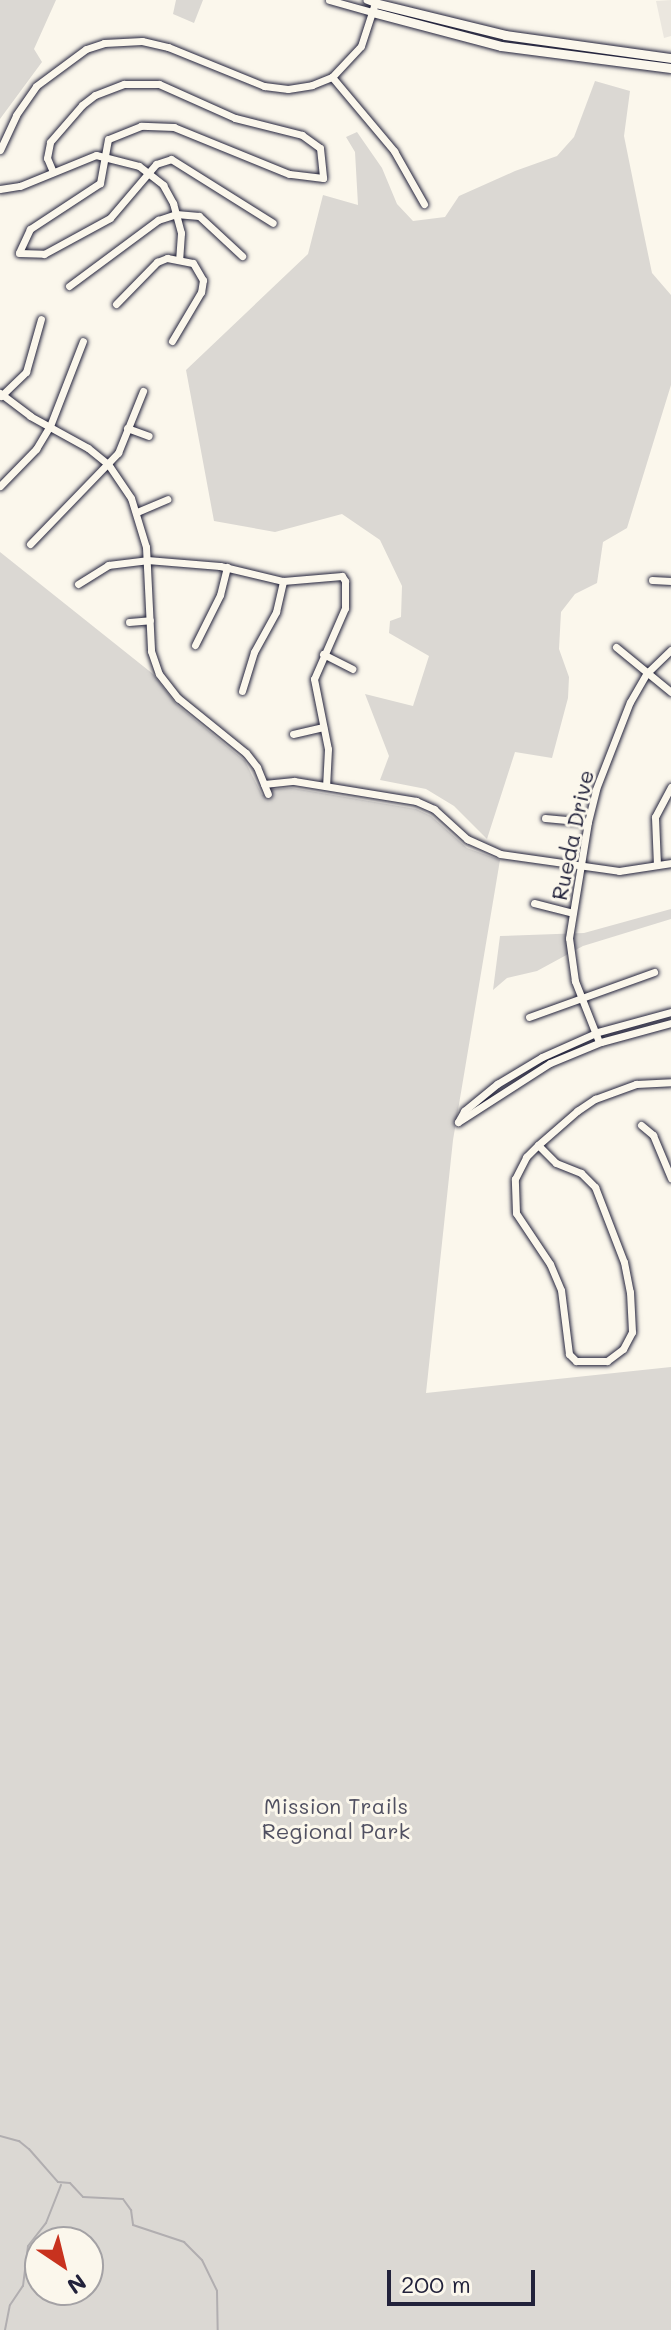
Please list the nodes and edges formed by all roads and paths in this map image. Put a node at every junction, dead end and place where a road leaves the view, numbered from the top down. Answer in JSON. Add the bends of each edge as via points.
{"nodes":[{"id":1,"x":329,"y":0,"type":"edge"},
{"id":2,"x":371,"y":3,"type":"edge"},
{"id":3,"x":617,"y":52,"type":"junction"},
{"id":4,"x":577,"y":58,"type":"junction"},
{"id":5,"x":671,"y":58,"type":"edge"},
{"id":6,"x":671,"y":68,"type":"edge"},
{"id":7,"x":332,"y":77,"type":"junction"},
{"id":8,"x":0,"y":150,"type":"edge"},
{"id":9,"x":104,"y":156,"type":"junction"},
{"id":10,"x":53,"y":172,"type":"junction"},
{"id":11,"x":149,"y":172,"type":"junction"},
{"id":12,"x":0,"y":189,"type":"edge"},
{"id":13,"x":424,"y":204,"type":"dead end"},
{"id":14,"x":176,"y":214,"type":"junction"},
{"id":15,"x":273,"y":223,"type":"dead end"},
{"id":16,"x":242,"y":256,"type":"dead end"},
{"id":17,"x":179,"y":259,"type":"junction"},
{"id":18,"x":69,"y":286,"type":"dead end"},
{"id":19,"x":116,"y":304,"type":"dead end"},
{"id":20,"x":41,"y":319,"type":"dead end"},
{"id":21,"x":83,"y":341,"type":"dead end"},
{"id":22,"x":172,"y":341,"type":"dead end"},
{"id":23,"x":143,"y":391,"type":"dead end"},
{"id":24,"x":1,"y":395,"type":"edge"},
{"id":25,"x":50,"y":426,"type":"junction"},
{"id":26,"x":127,"y":428,"type":"junction"},
{"id":27,"x":149,"y":436,"type":"dead end"},
{"id":28,"x":108,"y":464,"type":"junction"},
{"id":29,"x":0,"y":486,"type":"edge"},
{"id":30,"x":167,"y":499,"type":"dead end"},
{"id":31,"x":137,"y":512,"type":"junction"},
{"id":32,"x":30,"y":544,"type":"dead end"},
{"id":33,"x":147,"y":560,"type":"junction"},
{"id":34,"x":227,"y":567,"type":"junction"},
{"id":35,"x":652,"y":580,"type":"dead end"},
{"id":36,"x":283,"y":581,"type":"junction"},
{"id":37,"x":671,"y":581,"type":"edge"},
{"id":38,"x":78,"y":584,"type":"dead end"},
{"id":39,"x":150,"y":620,"type":"junction"},
{"id":40,"x":129,"y":622,"type":"dead end"},
{"id":41,"x":195,"y":645,"type":"dead end"},
{"id":42,"x":616,"y":647,"type":"dead end"},
{"id":43,"x":671,"y":650,"type":"edge"},
{"id":44,"x":323,"y":654,"type":"junction"},
{"id":45,"x":352,"y":669,"type":"dead end"},
{"id":46,"x":647,"y":673,"type":"junction"},
{"id":47,"x":242,"y":691,"type":"dead end"},
{"id":48,"x":671,"y":692,"type":"edge"},
{"id":49,"x":323,"y":727,"type":"junction"},
{"id":50,"x":293,"y":734,"type":"dead end"},
{"id":51,"x":264,"y":784,"type":"junction"},
{"id":52,"x":326,"y":786,"type":"junction"},
{"id":53,"x":671,"y":787,"type":"edge"},
{"id":54,"x":268,"y":794,"type":"dead end"},
{"id":55,"x":545,"y":818,"type":"dead end"},
{"id":56,"x":588,"y":822,"type":"junction"},
{"id":57,"x":671,"y":863,"type":"edge"},
{"id":58,"x":657,"y":865,"type":"junction"},
{"id":59,"x":582,"y":868,"type":"junction"},
{"id":60,"x":534,"y":903,"type":"dead end"},
{"id":61,"x":573,"y":913,"type":"junction"},
{"id":62,"x":654,"y":972,"type":"dead end"},
{"id":63,"x":581,"y":996,"type":"junction"},
{"id":64,"x":671,"y":1012,"type":"edge"},
{"id":65,"x":529,"y":1017,"type":"dead end"},
{"id":66,"x":671,"y":1023,"type":"edge"},
{"id":67,"x":595,"y":1033,"type":"junction"},
{"id":68,"x":599,"y":1042,"type":"junction"},
{"id":69,"x":671,"y":1082,"type":"edge"},
{"id":70,"x":641,"y":1125,"type":"dead end"},
{"id":71,"x":538,"y":1145,"type":"junction"},
{"id":72,"x":671,"y":1178,"type":"edge"}],
"edges":[{"from":1,"to":2,"type":"street"},
{"from":2,"to":3,"type":"main road","via":[[505,35]]},
{"from":2,"to":4,"type":"main road","via":[[455,36]]},
{"from":2,"to":7,"type":"street","via":[[361,46]]},
{"from":3,"to":4,"type":"main road","via":[[581,53]]},
{"from":3,"to":5,"type":"main road"},
{"from":4,"to":6,"type":"main road"},
{"from":7,"to":8,"type":"street","via":[[288,89],[264,86],[168,47],[142,41],[104,43],[73,56],[36,86]]},
{"from":7,"to":13,"type":"street","via":[[394,151]]},
{"from":9,"to":10,"type":"street"},
{"from":9,"to":10,"type":"street","via":[[108,139],[152,124],[184,130],[289,174],[323,178],[320,148],[302,135],[235,118],[142,81],[109,88],[82,105],[50,142],[47,158]]},
{"from":9,"to":11,"type":"street"},
{"from":9,"to":11,"type":"street","via":[[95,190],[30,229],[19,253],[44,254],[110,218]]},
{"from":10,"to":12,"type":"street"},
{"from":11,"to":14,"type":"street","via":[[163,185]]},
{"from":11,"to":15,"type":"street","via":[[161,161],[178,162]]},
{"from":14,"to":16,"type":"street","via":[[199,216]]},
{"from":14,"to":17,"type":"street"},
{"from":14,"to":18,"type":"street","via":[[158,220]]},
{"from":17,"to":19,"type":"street","via":[[157,262]]},
{"from":17,"to":22,"type":"street","via":[[193,263],[203,280]]},
{"from":20,"to":24,"type":"street","via":[[26,372]]},
{"from":21,"to":25,"type":"street"},
{"from":23,"to":26,"type":"street"},
{"from":24,"to":25,"type":"street"},
{"from":25,"to":28,"type":"street"},
{"from":25,"to":29,"type":"street"},
{"from":26,"to":27,"type":"street"},
{"from":26,"to":28,"type":"street"},
{"from":28,"to":31,"type":"street"},
{"from":28,"to":32,"type":"street"},
{"from":30,"to":31,"type":"street"},
{"from":31,"to":33,"type":"street"},
{"from":33,"to":34,"type":"street"},
{"from":33,"to":38,"type":"street","via":[[108,565]]},
{"from":33,"to":39,"type":"street"},
{"from":34,"to":36,"type":"street"},
{"from":34,"to":41,"type":"street","via":[[220,595]]},
{"from":35,"to":37,"type":"street"},
{"from":36,"to":44,"type":"street","via":[[335,574],[345,581],[345,608]]},
{"from":36,"to":47,"type":"street","via":[[276,612],[254,652]]},
{"from":39,"to":40,"type":"street"},
{"from":39,"to":51,"type":"street","via":[[151,651],[159,674],[178,698],[246,753]]},
{"from":42,"to":46,"type":"street"},
{"from":43,"to":46,"type":"street","name":"Rueda Drive"},
{"from":44,"to":45,"type":"street"},
{"from":44,"to":49,"type":"street","via":[[314,679]]},
{"from":46,"to":48,"type":"street"},
{"from":46,"to":56,"type":"street","name":"Rueda Drive","via":[[630,702]]},
{"from":49,"to":50,"type":"street"},
{"from":49,"to":52,"type":"street"},
{"from":51,"to":52,"type":"street"},
{"from":51,"to":54,"type":"street"},
{"from":52,"to":59,"type":"street","via":[[416,801],[434,809],[481,848]]},
{"from":53,"to":58,"type":"street","via":[[655,817]]},
{"from":55,"to":56,"type":"street"},
{"from":56,"to":59,"type":"street","name":"Rueda Drive"},
{"from":57,"to":58,"type":"street"},
{"from":58,"to":59,"type":"street","via":[[619,871]]},
{"from":59,"to":61,"type":"street","name":"Rueda Drive"},
{"from":60,"to":61,"type":"street"},
{"from":61,"to":63,"type":"street","name":"Rueda Drive","via":[[570,956]]},
{"from":62,"to":63,"type":"street"},
{"from":63,"to":65,"type":"street"},
{"from":63,"to":67,"type":"street","name":"Rueda Drive"},
{"from":64,"to":67,"type":"street"},
{"from":66,"to":68,"type":"street"},
{"from":67,"to":68,"type":"street","name":"Rueda Drive"},
{"from":67,"to":68,"type":"street","via":[[511,1075],[464,1111],[458,1122],[536,1070]]},
{"from":69,"to":71,"type":"street","via":[[636,1084],[595,1099]]},
{"from":70,"to":72,"type":"street","via":[[653,1135]]},
{"from":71,"to":71,"type":"street","via":[[595,1187],[624,1262],[632,1327],[626,1345],[607,1361],[582,1362],[569,1354],[566,1311],[550,1264],[516,1213],[515,1179]]}]}
